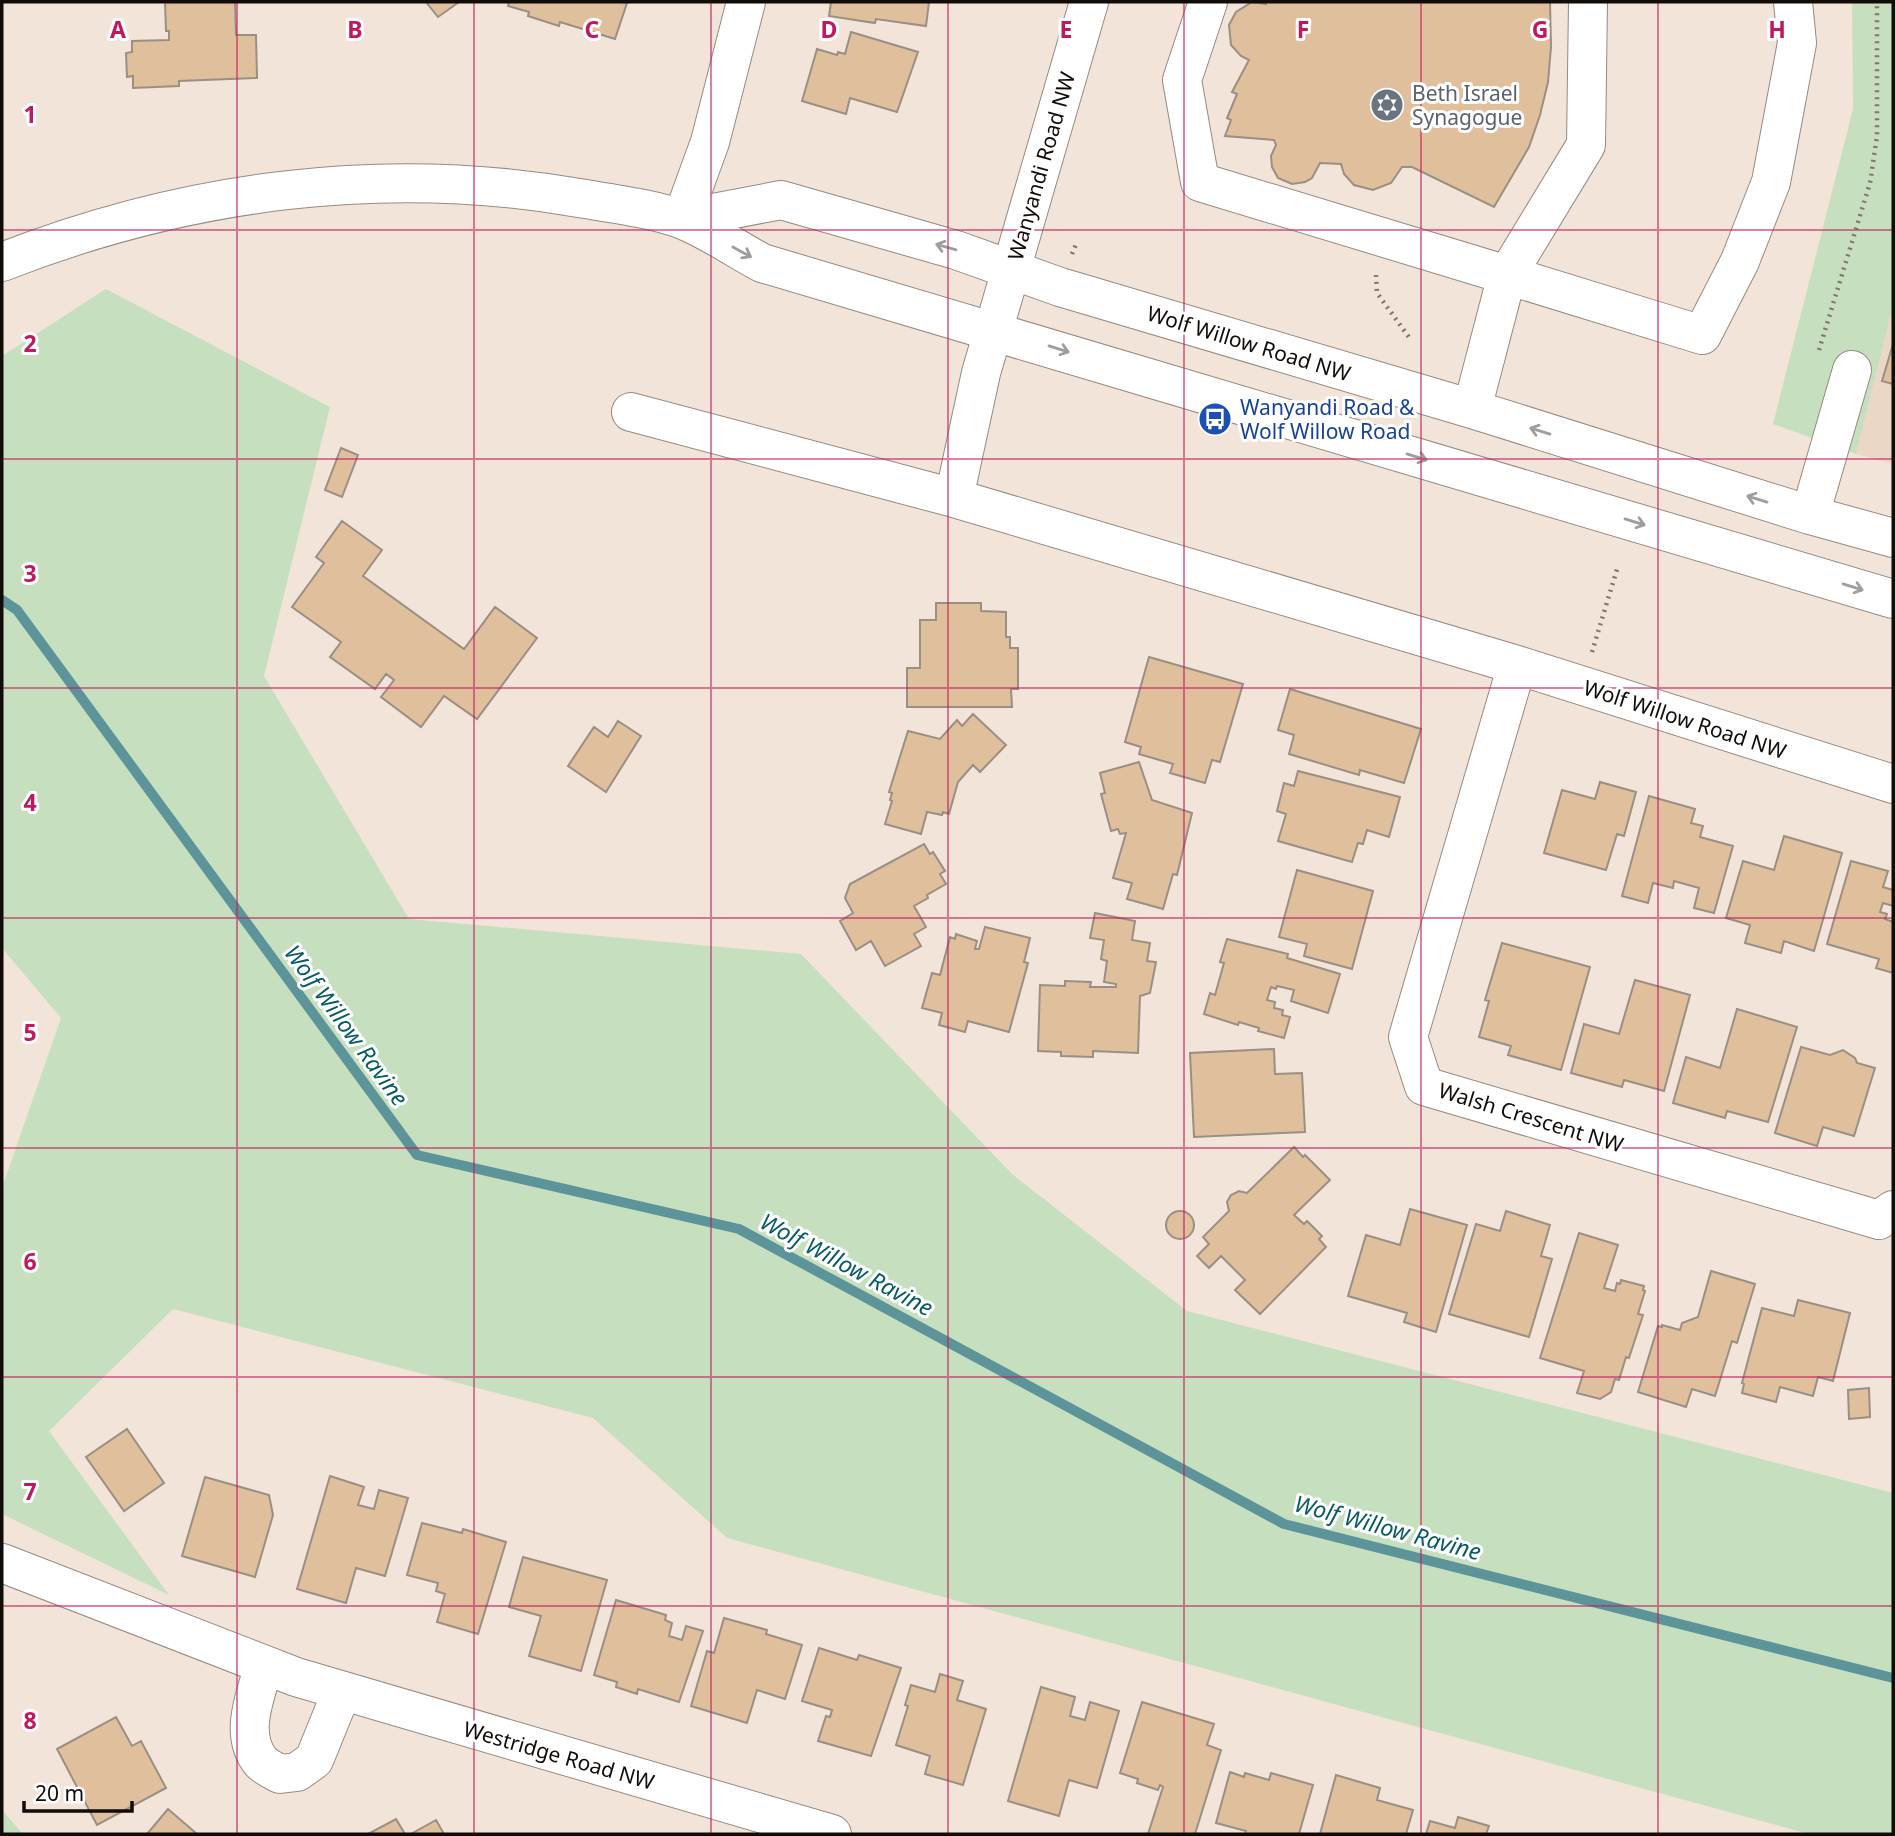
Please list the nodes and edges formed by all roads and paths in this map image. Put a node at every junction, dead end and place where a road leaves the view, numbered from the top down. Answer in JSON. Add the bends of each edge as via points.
{"nodes":[{"id":1,"x":746,"y":2,"type":"edge"},
{"id":2,"x":1089,"y":2,"type":"edge"},
{"id":3,"x":1208,"y":2,"type":"edge"},
{"id":4,"x":1588,"y":2,"type":"edge"},
{"id":5,"x":1793,"y":2,"type":"edge"},
{"id":6,"x":1878,"y":2,"type":"edge"},
{"id":7,"x":682,"y":219,"type":"junction"},
{"id":8,"x":2,"y":262,"type":"edge"},
{"id":9,"x":1010,"y":269,"type":"junction"},
{"id":10,"x":1507,"y":275,"type":"junction"},
{"id":11,"x":993,"y":330,"type":"junction"},
{"id":12,"x":1816,"y":362,"type":"dead end"},
{"id":13,"x":1852,"y":370,"type":"dead end"},
{"id":14,"x":1472,"y":409,"type":"junction"},
{"id":15,"x":631,"y":412,"type":"dead end"},
{"id":16,"x":954,"y":498,"type":"junction"},
{"id":17,"x":1810,"y":515,"type":"junction"},
{"id":18,"x":1893,"y":538,"type":"edge"},
{"id":19,"x":1618,"y":566,"type":"dead end"},
{"id":20,"x":1893,"y":599,"type":"edge"},
{"id":21,"x":1517,"y":665,"type":"junction"},
{"id":22,"x":1582,"y":686,"type":"junction"},
{"id":23,"x":1893,"y":784,"type":"edge"},
{"id":24,"x":1893,"y":1210,"type":"edge"},
{"id":25,"x":2,"y":1563,"type":"edge"},
{"id":26,"x":264,"y":1665,"type":"junction"},
{"id":27,"x":342,"y":1691,"type":"junction"},
{"id":28,"x":774,"y":1826,"type":"edge"},
{"id":29,"x":832,"y":1834,"type":"edge"}],
"edges":[{"from":1,"to":7,"type":"street","via":[[710,142]]},
{"from":2,"to":9,"type":"street","name":"Wanyandi Road NW"},
{"from":3,"to":10,"type":"street","via":[[1182,80],[1200,182]]},
{"from":4,"to":10,"type":"street","via":[[1586,145]]},
{"from":5,"to":10,"type":"street","via":[[1797,43],[1772,182],[1740,261],[1702,335]]},
{"from":6,"to":12,"type":"path","via":[[1877,136],[1870,183]]},
{"from":7,"to":8,"type":"street","name":"Wolf Willow Road NW","via":[[553,194],[481,186],[335,186],[174,208],[55,241]]},
{"from":9,"to":7,"type":"street","name":"Wolf Willow Road NW","one_way":true,"via":[[781,200]]},
{"from":7,"to":11,"type":"street","name":"Wolf Willow Road NW","one_way":true,"via":[[762,263]]},
{"from":9,"to":11,"type":"street","name":"Wanyandi Road NW"},
{"from":9,"to":14,"type":"street","name":"Wolf Willow Road NW"},
{"from":10,"to":14,"type":"street"},
{"from":11,"to":16,"type":"street"},
{"from":11,"to":20,"type":"street","name":"Wolf Willow Road NW","one_way":true},
{"from":13,"to":17,"type":"street"},
{"from":17,"to":14,"type":"street","name":"Wolf Willow Road NW","one_way":true},
{"from":15,"to":16,"type":"street","name":"Wolf Willow Road NW"},
{"from":16,"to":21,"type":"street","name":"Wolf Willow Road NW"},
{"from":17,"to":18,"type":"street","name":"Wolf Willow Road NW"},
{"from":19,"to":22,"type":"path"},
{"from":21,"to":22,"type":"street","name":"Wolf Willow Road NW"},
{"from":21,"to":24,"type":"street","name":"Walsh Crescent NW","via":[[1408,1037],[1424,1086],[1879,1220]]},
{"from":22,"to":23,"type":"street","name":"Wolf Willow Road NW"},
{"from":25,"to":26,"type":"street","name":"Westridge Road NW"},
{"from":26,"to":27,"type":"street","name":"Westridge Road NW"},
{"from":26,"to":27,"type":"street","via":[[251,1710],[250,1740],[262,1762],[280,1774],[297,1772],[314,1760]]},
{"from":27,"to":28,"type":"street","name":"Westridge Road NW"},
{"from":28,"to":29,"type":"street","name":"Westridge Road NW"}]}
